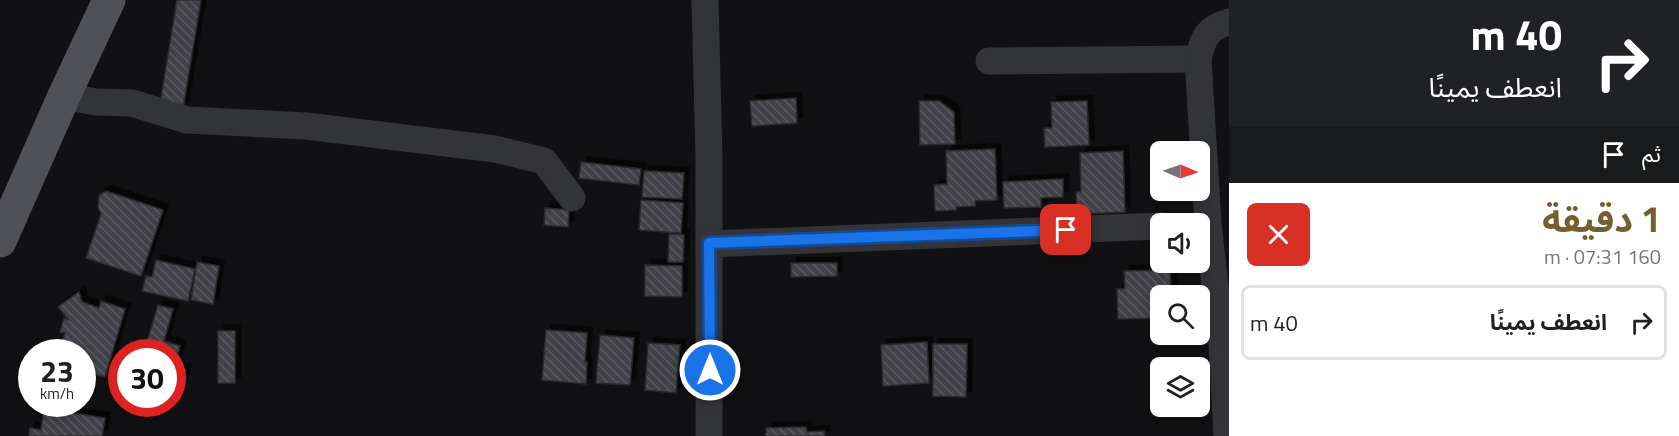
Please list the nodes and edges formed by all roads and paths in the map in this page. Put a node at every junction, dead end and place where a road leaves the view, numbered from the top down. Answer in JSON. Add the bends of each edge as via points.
{"nodes":[{"id":1,"x":109,"y":0,"type":"edge"},
{"id":2,"x":705,"y":0,"type":"edge"},
{"id":3,"x":1229,"y":22,"type":"edge"},
{"id":4,"x":1198,"y":59,"type":"junction"},
{"id":5,"x":989,"y":62,"type":"dead end"},
{"id":6,"x":64,"y":96,"type":"junction"},
{"id":7,"x":572,"y":198,"type":"dead end"},
{"id":8,"x":1204,"y":213,"type":"edge"},
{"id":9,"x":1150,"y":226,"type":"edge"},
{"id":10,"x":0,"y":241,"type":"edge"},
{"id":11,"x":709,"y":243,"type":"junction"},
{"id":12,"x":1210,"y":257,"type":"edge"},
{"id":13,"x":1226,"y":345,"type":"edge"},
{"id":14,"x":709,"y":436,"type":"edge"},
{"id":15,"x":1227,"y":436,"type":"edge"}],
"edges":[{"from":1,"to":6,"type":"main road"},
{"from":2,"to":11,"type":"street"},
{"from":3,"to":4,"type":"street","via":[[1208,32]]},
{"from":4,"to":5,"type":"street"},
{"from":4,"to":8,"type":"street"},
{"from":6,"to":7,"type":"street","via":[[132,103],[187,120],[306,126],[495,149],[544,161]]},
{"from":6,"to":10,"type":"main road"},
{"from":9,"to":11,"type":"street"},
{"from":11,"to":14,"type":"street"},
{"from":12,"to":13,"type":"street"},
{"from":13,"to":15,"type":"street"}]}
